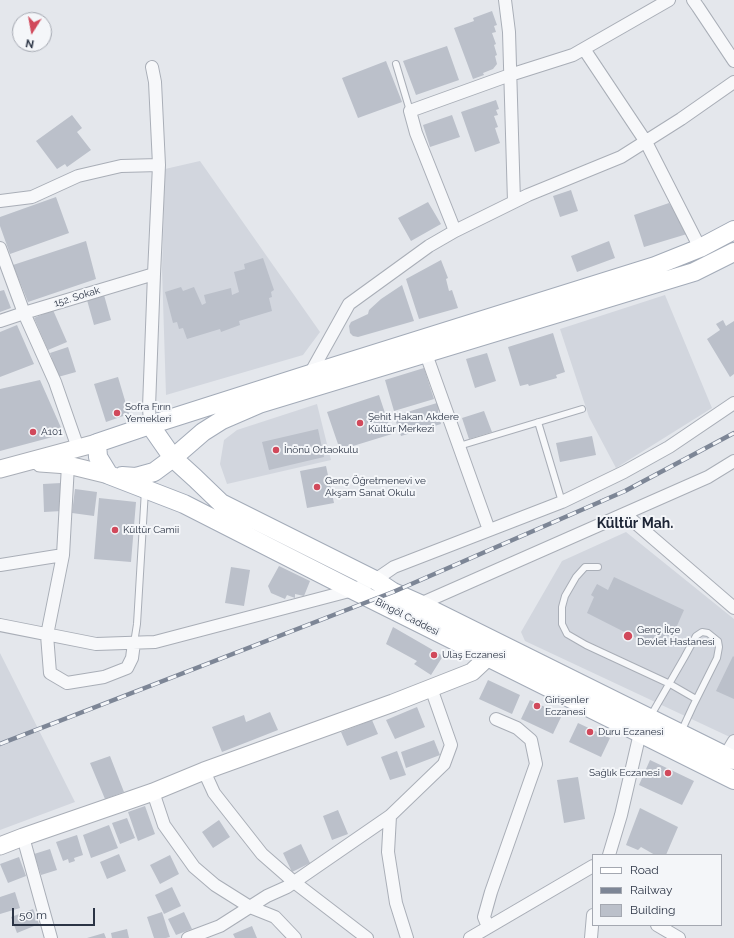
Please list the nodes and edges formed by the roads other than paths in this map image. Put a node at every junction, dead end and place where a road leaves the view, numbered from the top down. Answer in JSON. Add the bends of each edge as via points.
{"nodes":[{"id":1,"x":505,"y":0,"type":"edge"},
{"id":2,"x":669,"y":0,"type":"edge"},
{"id":3,"x":693,"y":0,"type":"edge"},
{"id":4,"x":584,"y":49,"type":"junction"},
{"id":5,"x":734,"y":61,"type":"edge"},
{"id":6,"x":396,"y":64,"type":"dead end"},
{"id":7,"x":152,"y":67,"type":"dead end"},
{"id":8,"x":510,"y":75,"type":"junction"},
{"id":9,"x":734,"y":82,"type":"edge"},
{"id":10,"x":410,"y":111,"type":"junction"},
{"id":11,"x":646,"y":142,"type":"junction"},
{"id":12,"x":159,"y":165,"type":"junction"},
{"id":13,"x":0,"y":201,"type":"edge"},
{"id":14,"x":514,"y":202,"type":"junction"},
{"id":15,"x":734,"y":230,"type":"edge"},
{"id":16,"x":455,"y":231,"type":"junction"},
{"id":17,"x":0,"y":248,"type":"edge"},
{"id":18,"x":700,"y":248,"type":"junction"},
{"id":19,"x":734,"y":252,"type":"edge"},
{"id":20,"x":154,"y":274,"type":"junction"},
{"id":21,"x":24,"y":313,"type":"junction"},
{"id":22,"x":0,"y":321,"type":"edge"},
{"id":23,"x":426,"y":354,"type":"junction"},
{"id":24,"x":310,"y":374,"type":"junction"},
{"id":25,"x":734,"y":403,"type":"edge"},
{"id":26,"x":582,"y":409,"type":"dead end"},
{"id":27,"x":538,"y":422,"type":"junction"},
{"id":28,"x":150,"y":425,"type":"junction"},
{"id":29,"x":97,"y":443,"type":"junction"},
{"id":30,"x":460,"y":446,"type":"junction"},
{"id":31,"x":78,"y":448,"type":"junction"},
{"id":32,"x":173,"y":458,"type":"junction"},
{"id":33,"x":734,"y":461,"type":"edge"},
{"id":34,"x":26,"y":462,"type":"junction"},
{"id":35,"x":68,"y":465,"type":"junction"},
{"id":36,"x":0,"y":470,"type":"edge"},
{"id":37,"x":109,"y":475,"type":"junction"},
{"id":38,"x":145,"y":489,"type":"junction"},
{"id":39,"x":562,"y":502,"type":"junction"},
{"id":40,"x":625,"y":514,"type":"junction"},
{"id":41,"x":490,"y":530,"type":"junction"},
{"id":42,"x":63,"y":555,"type":"junction"},
{"id":43,"x":0,"y":565,"type":"edge"},
{"id":44,"x":598,"y":567,"type":"dead end"},
{"id":45,"x":375,"y":580,"type":"junction"},
{"id":46,"x":353,"y":590,"type":"junction"},
{"id":47,"x":420,"y":604,"type":"junction"},
{"id":48,"x":734,"y":608,"type":"edge"},
{"id":49,"x":0,"y":626,"type":"edge"},
{"id":50,"x":47,"y":635,"type":"junction"},
{"id":51,"x":486,"y":637,"type":"junction"},
{"id":52,"x":134,"y":643,"type":"junction"},
{"id":53,"x":488,"y":657,"type":"junction"},
{"id":54,"x":670,"y":684,"type":"junction"},
{"id":55,"x":431,"y":688,"type":"junction"},
{"id":56,"x":696,"y":698,"type":"junction"},
{"id":57,"x":496,"y":719,"type":"dead end"},
{"id":58,"x":645,"y":726,"type":"junction"},
{"id":59,"x":680,"y":733,"type":"junction"},
{"id":60,"x":734,"y":740,"type":"edge"},
{"id":61,"x":730,"y":758,"type":"edge"},
{"id":62,"x":204,"y":771,"type":"junction"},
{"id":63,"x":734,"y":780,"type":"edge"},
{"id":64,"x":153,"y":792,"type":"junction"},
{"id":65,"x":390,"y":816,"type":"junction"},
{"id":66,"x":23,"y":837,"type":"junction"},
{"id":67,"x":0,"y":846,"type":"edge"},
{"id":68,"x":609,"y":854,"type":"edge"},
{"id":69,"x":592,"y":867,"type":"edge"},
{"id":70,"x":294,"y":882,"type":"junction"},
{"id":71,"x":250,"y":907,"type":"junction"},
{"id":72,"x":592,"y":923,"type":"edge"},
{"id":73,"x":659,"y":926,"type":"edge"},
{"id":74,"x":488,"y":927,"type":"junction"},
{"id":75,"x":51,"y":938,"type":"edge"},
{"id":76,"x":188,"y":938,"type":"edge"},
{"id":77,"x":295,"y":938,"type":"edge"},
{"id":78,"x":367,"y":938,"type":"edge"},
{"id":79,"x":407,"y":938,"type":"edge"},
{"id":80,"x":470,"y":938,"type":"edge"},
{"id":81,"x":590,"y":938,"type":"edge"},
{"id":82,"x":679,"y":938,"type":"edge"}],
"edges":[{"from":1,"to":8,"type":"street"},
{"from":2,"to":4,"type":"street"},
{"from":3,"to":5,"type":"street"},
{"from":4,"to":8,"type":"street","via":[[573,55]]},
{"from":4,"to":11,"type":"street"},
{"from":6,"to":10,"type":"lane"},
{"from":7,"to":12,"type":"street"},
{"from":8,"to":10,"type":"street"},
{"from":8,"to":14,"type":"street"},
{"from":9,"to":11,"type":"street"},
{"from":10,"to":16,"type":"street"},
{"from":11,"to":14,"type":"street","via":[[621,157]]},
{"from":11,"to":18,"type":"street"},
{"from":12,"to":13,"type":"street","via":[[122,166],[92,172],[32,197]]},
{"from":12,"to":20,"type":"street"},
{"from":14,"to":16,"type":"street"},
{"from":15,"to":18,"type":"main road"},
{"from":16,"to":24,"type":"street","via":[[429,246],[349,304]]},
{"from":17,"to":21,"type":"street"},
{"from":18,"to":24,"type":"main road","via":[[655,266]]},
{"from":19,"to":23,"type":"main road","via":[[694,272]]},
{"from":20,"to":21,"type":"street","name":"152. Sokak"},
{"from":20,"to":28,"type":"street"},
{"from":21,"to":22,"type":"street","name":"152. Sokak"},
{"from":21,"to":31,"type":"street","via":[[55,382]]},
{"from":23,"to":30,"type":"street"},
{"from":23,"to":32,"type":"main road","via":[[259,404],[222,420],[203,432]]},
{"from":24,"to":28,"type":"main road"},
{"from":25,"to":39,"type":"street","via":[[669,447]]},
{"from":26,"to":27,"type":"lane"},
{"from":27,"to":30,"type":"lane"},
{"from":27,"to":39,"type":"lane"},
{"from":28,"to":29,"type":"main road"},
{"from":28,"to":32,"type":"main road","name":"Bingöl Caddesi"},
{"from":29,"to":31,"type":"street"},
{"from":29,"to":37,"type":"main road","via":[[98,457]]},
{"from":30,"to":41,"type":"street"},
{"from":31,"to":34,"type":"street"},
{"from":32,"to":37,"type":"main road","via":[[154,472],[136,477]]},
{"from":32,"to":45,"type":"main road","name":"Bingöl Caddesi","via":[[221,503]]},
{"from":33,"to":40,"type":"street","via":[[708,477]]},
{"from":34,"to":35,"type":"street"},
{"from":34,"to":36,"type":"street"},
{"from":35,"to":37,"type":"street"},
{"from":35,"to":42,"type":"street"},
{"from":37,"to":38,"type":"main road","name":"Bingöl Caddesi"},
{"from":38,"to":46,"type":"main road","name":"Bingöl Caddesi","via":[[184,504]]},
{"from":38,"to":52,"type":"lane","via":[[138,624]]},
{"from":39,"to":41,"type":"street"},
{"from":40,"to":47,"type":"street"},
{"from":40,"to":48,"type":"street"},
{"from":41,"to":45,"type":"street","via":[[394,567]]},
{"from":42,"to":43,"type":"street"},
{"from":42,"to":50,"type":"street"},
{"from":44,"to":54,"type":"lane","via":[[585,567],[565,596],[562,624],[567,634]]},
{"from":45,"to":46,"type":"street"},
{"from":45,"to":47,"type":"main road","name":"Bingöl Caddesi","via":[[393,592]]},
{"from":46,"to":52,"type":"street","via":[[155,642]]},
{"from":46,"to":53,"type":"main road","name":"Bingöl Caddesi"},
{"from":47,"to":51,"type":"main road","name":"Bingöl Caddesi"},
{"from":49,"to":50,"type":"street"},
{"from":50,"to":52,"type":"street","via":[[96,644]]},
{"from":50,"to":52,"type":"street","via":[[50,674],[66,683],[104,677],[127,668],[132,658]]},
{"from":51,"to":53,"type":"street"},
{"from":51,"to":58,"type":"main road","name":"Bingöl Caddesi"},
{"from":53,"to":55,"type":"street","via":[[472,672]]},
{"from":53,"to":58,"type":"main road","name":"Bingöl Caddesi"},
{"from":54,"to":56,"type":"lane"},
{"from":54,"to":56,"type":"lane","via":[[696,636],[702,632],[708,633],[718,641],[717,658]]},
{"from":54,"to":58,"type":"lane"},
{"from":55,"to":62,"type":"street"},
{"from":55,"to":65,"type":"street","via":[[451,745],[444,764]]},
{"from":56,"to":59,"type":"lane"},
{"from":57,"to":74,"type":"street","via":[[518,728],[531,740],[536,764],[491,892],[484,917]]},
{"from":58,"to":59,"type":"main road","name":"Bingöl Caddesi"},
{"from":58,"to":63,"type":"main road","name":"Bingöl Caddesi"},
{"from":58,"to":68,"type":"street"},
{"from":59,"to":61,"type":"main road","name":"Bingöl Caddesi"},
{"from":60,"to":61,"type":"street"},
{"from":62,"to":64,"type":"street"},
{"from":62,"to":70,"type":"street","via":[[214,794],[262,854]]},
{"from":64,"to":66,"type":"street"},
{"from":64,"to":71,"type":"street","via":[[164,825],[194,867]]},
{"from":65,"to":70,"type":"street"},
{"from":65,"to":79,"type":"street","via":[[388,852],[396,903]]},
{"from":66,"to":67,"type":"street"},
{"from":66,"to":75,"type":"street"},
{"from":69,"to":74,"type":"street"},
{"from":70,"to":71,"type":"street"},
{"from":70,"to":78,"type":"street"},
{"from":71,"to":76,"type":"street","via":[[220,926]]},
{"from":71,"to":77,"type":"street","via":[[275,918]]},
{"from":72,"to":81,"type":"street"},
{"from":73,"to":82,"type":"street"},
{"from":74,"to":80,"type":"street"}]}
